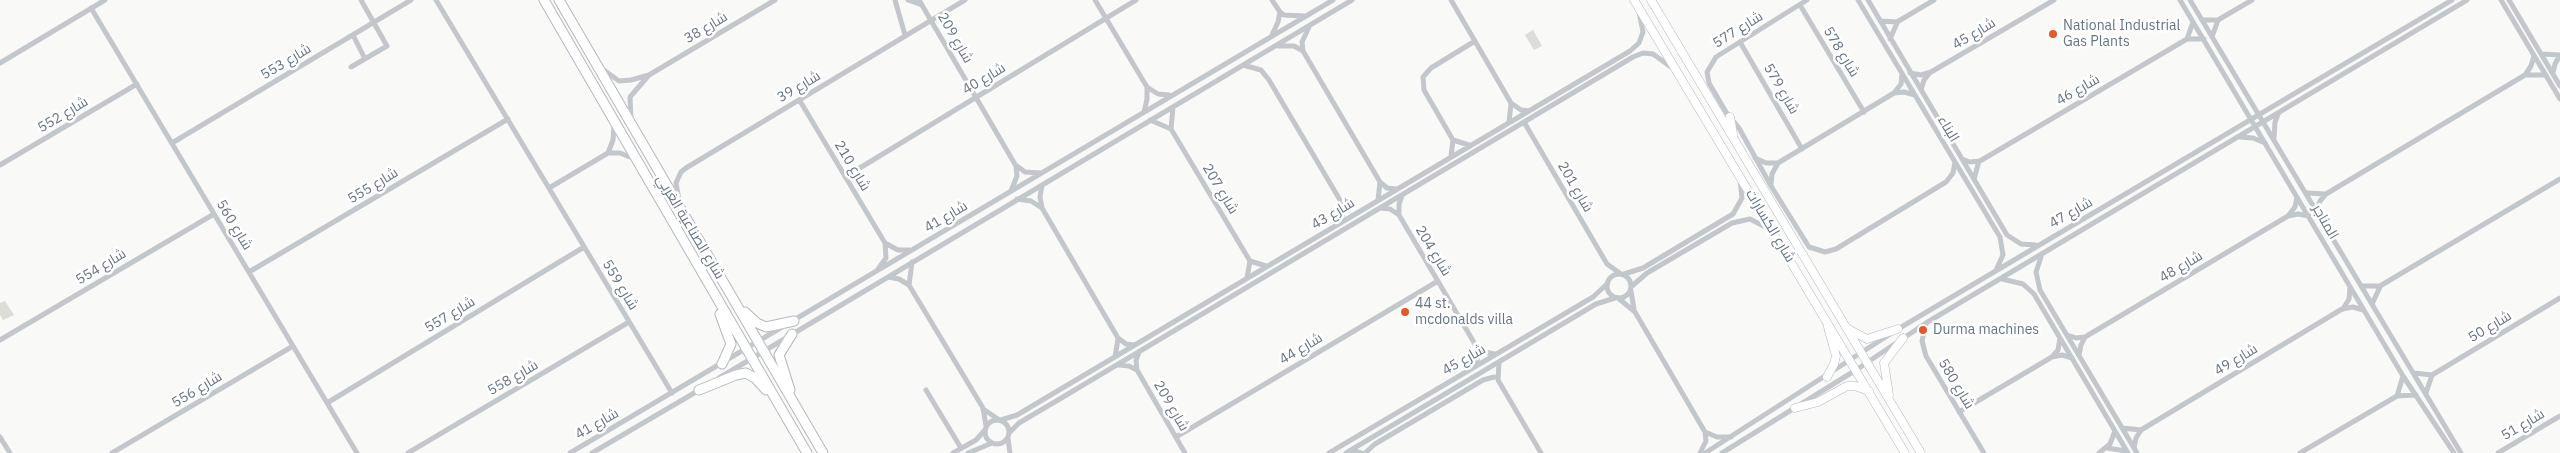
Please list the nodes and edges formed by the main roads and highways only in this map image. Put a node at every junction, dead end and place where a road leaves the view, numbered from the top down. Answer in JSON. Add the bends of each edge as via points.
{"nodes":[{"id":1,"x":544,"y":0,"type":"edge"},
{"id":2,"x":559,"y":0,"type":"edge"},
{"id":3,"x":713,"y":293,"type":"junction"},
{"id":4,"x":733,"y":299,"type":"junction"},
{"id":5,"x":794,"y":321,"type":"road end"},
{"id":6,"x":792,"y":334,"type":"road end"},
{"id":7,"x":722,"y":364,"type":"road end"},
{"id":8,"x":698,"y":390,"type":"road end"},
{"id":9,"x":775,"y":398,"type":"junction"},
{"id":10,"x":794,"y":404,"type":"junction"},
{"id":11,"x":807,"y":453,"type":"edge"},
{"id":12,"x":824,"y":453,"type":"edge"}],
"edges":[{"from":1,"to":3,"type":"main road","name":"شارع الصناعية الغربي"},
{"from":2,"to":4,"type":"main road","name":"شارع الصناعية الغربي"},
{"from":3,"to":7,"type":"main road","via":[[731,344]]},
{"from":3,"to":9,"type":"main road","name":"شارع الصناعية الغربي"},
{"from":4,"to":5,"type":"main road","via":[[761,326]]},
{"from":4,"to":10,"type":"main road","name":"شارع الصناعية الغربي"},
{"from":6,"to":10,"type":"main road","via":[[779,355]]},
{"from":8,"to":9,"type":"main road","via":[[746,373]]},
{"from":9,"to":11,"type":"main road","name":"شارع الصناعية الغربي"},
{"from":10,"to":12,"type":"main road","name":"شارع الصناعية الغربي"}]}
